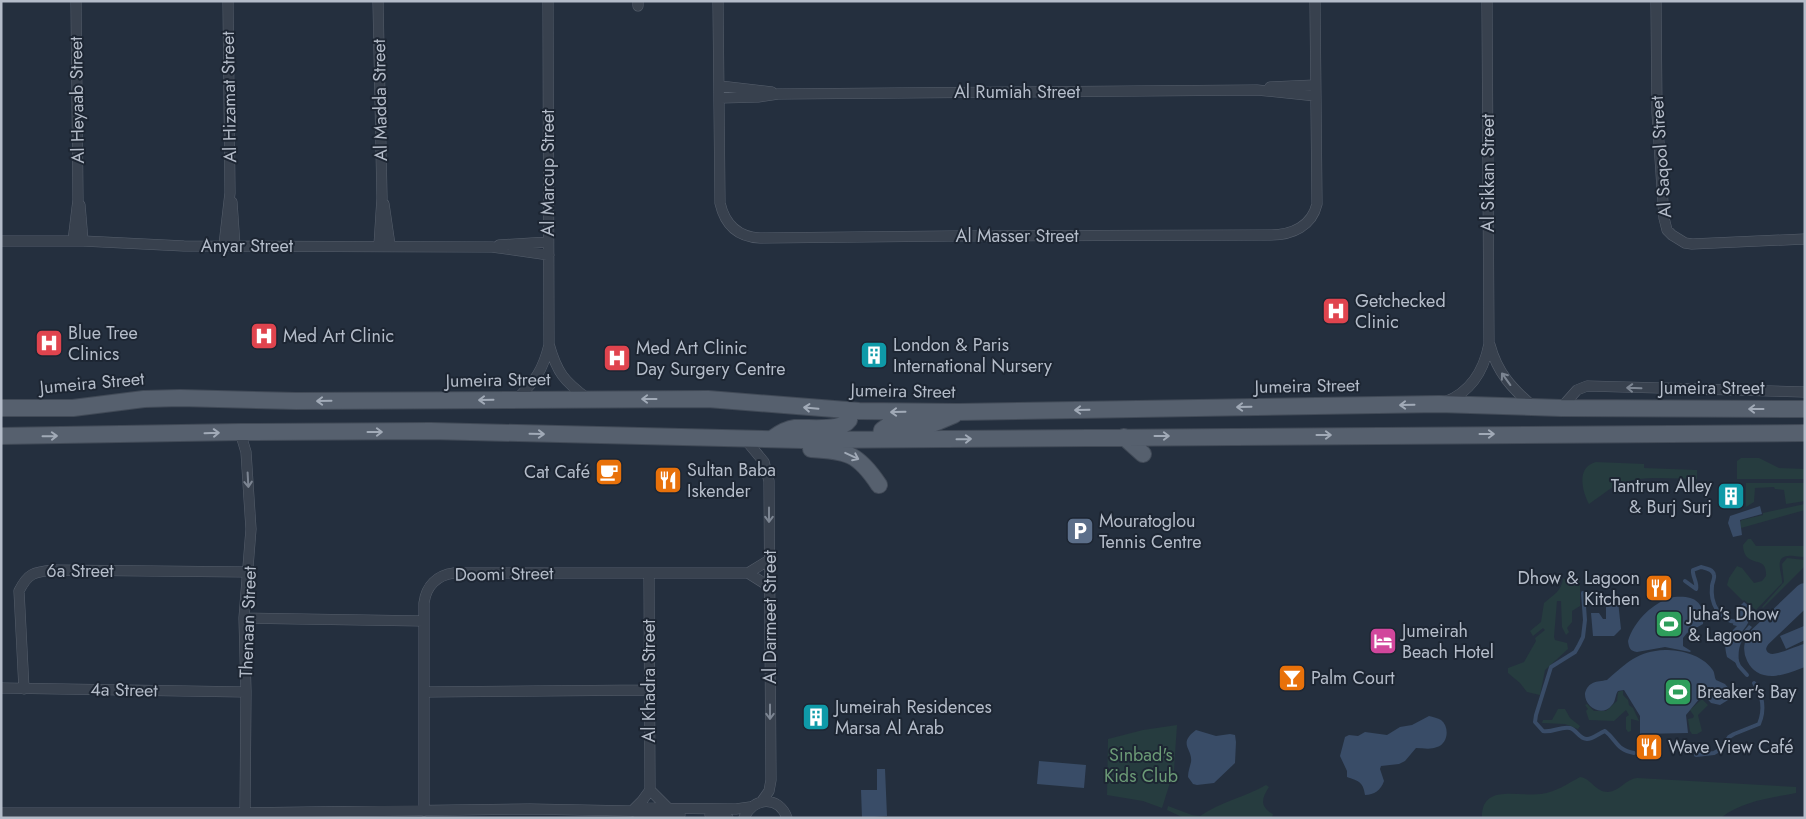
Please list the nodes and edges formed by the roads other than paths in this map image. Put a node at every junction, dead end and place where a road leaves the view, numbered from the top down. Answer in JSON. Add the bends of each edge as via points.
{"nodes":[{"id":1,"x":76,"y":1,"type":"edge"},
{"id":2,"x":228,"y":1,"type":"edge"},
{"id":3,"x":378,"y":1,"type":"edge"},
{"id":4,"x":548,"y":1,"type":"edge"},
{"id":5,"x":718,"y":1,"type":"edge"},
{"id":6,"x":1315,"y":1,"type":"edge"},
{"id":7,"x":1487,"y":1,"type":"edge"},
{"id":8,"x":1656,"y":1,"type":"edge"},
{"id":9,"x":720,"y":86,"type":"junction"},
{"id":10,"x":1316,"y":90,"type":"junction"},
{"id":11,"x":778,"y":94,"type":"junction"},
{"id":12,"x":720,"y":98,"type":"junction"},
{"id":13,"x":230,"y":194,"type":"junction"},
{"id":14,"x":382,"y":198,"type":"junction"},
{"id":15,"x":1805,"y":239,"type":"edge"},
{"id":16,"x":1,"y":241,"type":"edge"},
{"id":17,"x":78,"y":241,"type":"junction"},
{"id":18,"x":548,"y":242,"type":"junction"},
{"id":19,"x":224,"y":245,"type":"junction"},
{"id":20,"x":235,"y":246,"type":"junction"},
{"id":21,"x":379,"y":246,"type":"junction"},
{"id":22,"x":390,"y":246,"type":"junction"},
{"id":23,"x":493,"y":247,"type":"junction"},
{"id":24,"x":549,"y":255,"type":"junction"},
{"id":25,"x":549,"y":344,"type":"junction"},
{"id":26,"x":1489,"y":344,"type":"junction"},
{"id":27,"x":1805,"y":392,"type":"edge"},
{"id":28,"x":517,"y":399,"type":"junction"},
{"id":29,"x":588,"y":399,"type":"junction"},
{"id":30,"x":1439,"y":404,"type":"junction"},
{"id":31,"x":1534,"y":407,"type":"junction"},
{"id":32,"x":1,"y":408,"type":"edge"},
{"id":33,"x":1560,"y":408,"type":"junction"},
{"id":34,"x":1805,"y":409,"type":"edge"},
{"id":35,"x":850,"y":411,"type":"junction"},
{"id":36,"x":958,"y":412,"type":"junction"},
{"id":37,"x":240,"y":432,"type":"junction"},
{"id":38,"x":1805,"y":433,"type":"edge"},
{"id":39,"x":1,"y":436,"type":"edge"},
{"id":40,"x":1124,"y":437,"type":"junction"},
{"id":41,"x":745,"y":439,"type":"junction"},
{"id":42,"x":880,"y":439,"type":"junction"},
{"id":43,"x":771,"y":440,"type":"junction"},
{"id":44,"x":1143,"y":454,"type":"dead end"},
{"id":45,"x":879,"y":485,"type":"dead end"},
{"id":46,"x":769,"y":560,"type":"junction"},
{"id":47,"x":248,"y":572,"type":"junction"},
{"id":48,"x":648,"y":573,"type":"junction"},
{"id":49,"x":748,"y":573,"type":"junction"},
{"id":50,"x":770,"y":587,"type":"junction"},
{"id":51,"x":244,"y":618,"type":"junction"},
{"id":52,"x":424,"y":621,"type":"junction"},
{"id":53,"x":1,"y":688,"type":"edge"},
{"id":54,"x":24,"y":689,"type":"junction"},
{"id":55,"x":649,"y":690,"type":"junction"},
{"id":56,"x":246,"y":692,"type":"junction"},
{"id":57,"x":424,"y":692,"type":"junction"},
{"id":58,"x":650,"y":790,"type":"junction"},
{"id":59,"x":762,"y":802,"type":"junction"},
{"id":60,"x":750,"y":807,"type":"junction"},
{"id":61,"x":668,"y":808,"type":"junction"},
{"id":62,"x":424,"y":811,"type":"junction"},
{"id":63,"x":632,"y":811,"type":"junction"},
{"id":64,"x":1,"y":813,"type":"edge"},
{"id":65,"x":245,"y":813,"type":"junction"},
{"id":66,"x":728,"y":818,"type":"edge"},
{"id":67,"x":744,"y":818,"type":"edge"},
{"id":68,"x":787,"y":818,"type":"edge"}],
"edges":[{"from":1,"to":17,"type":"street","name":"Al Heyaab Street","via":[[78,200],[81,213]]},
{"from":2,"to":13,"type":"street","name":"Al Hizamat Street"},
{"from":3,"to":14,"type":"street","name":"Al Madda Street"},
{"from":4,"to":18,"type":"street","name":"Al Marcup Street"},
{"from":5,"to":9,"type":"street","name":"Al Masser Street"},
{"from":6,"to":10,"type":"street","name":"Al Masser Street"},
{"from":7,"to":26,"type":"street","name":"Al Sikkan Street"},
{"from":8,"to":15,"type":"street","name":"Al Saqool Street","via":[[1657,113],[1667,230],[1678,240],[1692,244]]},
{"from":9,"to":11,"type":"street","name":"Al Rumiah Street"},
{"from":9,"to":12,"type":"street","name":"Al Masser Street"},
{"from":10,"to":11,"type":"street","name":"Al Rumiah Street","via":[[1270,87],[1257,90]]},
{"from":10,"to":12,"type":"street","name":"Al Masser Street","via":[[1316,211],[1309,221],[1285,234],[760,238],[742,235],[728,223],[722,210]]},
{"from":11,"to":12,"type":"street","name":"Al Rumiah Street"},
{"from":13,"to":19,"type":"street","name":"Al Hizamat Street"},
{"from":13,"to":20,"type":"street","name":"Al Hizamat Street"},
{"from":14,"to":21,"type":"street","name":"Al Madda Street"},
{"from":14,"to":22,"type":"street","name":"Al Madda Street"},
{"from":16,"to":17,"type":"street","name":"Anyar Street"},
{"from":17,"to":19,"type":"street","name":"Anyar Street"},
{"from":18,"to":23,"type":"street","name":"Anyar Street"},
{"from":18,"to":24,"type":"street","name":"Al Marcup Street"},
{"from":19,"to":20,"type":"street","name":"Anyar Street"},
{"from":20,"to":21,"type":"street","name":"Anyar Street"},
{"from":21,"to":22,"type":"street","name":"Anyar Street"},
{"from":22,"to":23,"type":"street","name":"Anyar Street"},
{"from":23,"to":24,"type":"street","name":"Anyar Street"},
{"from":24,"to":25,"type":"street","name":"Al Marcup Street"},
{"from":25,"to":28,"type":"street","name":"Al Marcup Street","via":[[538,375]]},
{"from":25,"to":29,"type":"street","name":"Al Marcup Street","via":[[560,374]]},
{"from":26,"to":30,"type":"street","name":"Al Sikkan Street","via":[[1487,357],[1474,382],[1452,399]]},
{"from":31,"to":26,"type":"street","name":"Al Sikkan Street","one_way":true,"via":[[1505,379]]},
{"from":27,"to":33,"type":"street","one_way":true,"via":[[1587,386],[1576,390]]},
{"from":28,"to":29,"type":"main road","name":"Jumeira Street"},
{"from":28,"to":32,"type":"main road","name":"Jumeira Street","one_way":true,"via":[[296,401],[180,398],[73,408]]},
{"from":35,"to":29,"type":"main road","name":"Jumeira Street","one_way":true,"via":[[708,399]]},
{"from":30,"to":31,"type":"main road","name":"Jumeira Street"},
{"from":30,"to":36,"type":"main road","name":"Jumeira Street","one_way":true},
{"from":31,"to":33,"type":"main road","name":"Jumeira Street"},
{"from":34,"to":33,"type":"main road","name":"Jumeira Street","one_way":true},
{"from":36,"to":35,"type":"main road","name":"Jumeira Street","one_way":true},
{"from":35,"to":43,"type":"main road","via":[[849,420],[842,427],[795,428]]},
{"from":36,"to":42,"type":"main road","via":[[935,423],[889,425],[882,430]]},
{"from":39,"to":37,"type":"main road","one_way":true},
{"from":37,"to":41,"type":"main road","one_way":true,"via":[[431,432]]},
{"from":37,"to":47,"type":"street","name":"Thenaan Street","one_way":true,"via":[[247,458],[251,529]]},
{"from":40,"to":38,"type":"main road","one_way":true},
{"from":42,"to":40,"type":"main road","one_way":true},
{"from":40,"to":44,"type":"main road"},
{"from":41,"to":43,"type":"main road"},
{"from":41,"to":46,"type":"street","name":"Al Darmeet Street","one_way":true,"via":[[764,462],[768,475]]},
{"from":42,"to":43,"type":"main road"},
{"from":43,"to":45,"type":"main road","one_way":true,"via":[[788,447],[848,454],[862,462]]},
{"from":46,"to":49,"type":"street"},
{"from":46,"to":50,"type":"street","name":"Al Darmeet Street"},
{"from":47,"to":51,"type":"street","name":"Thenaan Street"},
{"from":47,"to":54,"type":"street","name":"6a Street","via":[[34,572],[19,591]]},
{"from":48,"to":49,"type":"street","name":"Doomi Street"},
{"from":48,"to":52,"type":"street","name":"Doomi Street","via":[[447,574],[435,580],[427,591]]},
{"from":48,"to":55,"type":"street","name":"Al Khadra Street"},
{"from":49,"to":50,"type":"street"},
{"from":50,"to":59,"type":"street","name":"Al Darmeet Street","one_way":true,"via":[[771,780]]},
{"from":51,"to":52,"type":"street"},
{"from":51,"to":56,"type":"street","name":"Thenaan Street"},
{"from":52,"to":57,"type":"street","name":"Doomi Street"},
{"from":53,"to":54,"type":"street","name":"4a Street"},
{"from":54,"to":56,"type":"street","name":"4a Street"},
{"from":55,"to":57,"type":"street"},
{"from":55,"to":58,"type":"street","name":"Al Khadra Street"},
{"from":56,"to":65,"type":"street","name":"Thenaan Street"},
{"from":57,"to":62,"type":"street","name":"Doomi Street"},
{"from":58,"to":61,"type":"street"},
{"from":58,"to":63,"type":"street"},
{"from":59,"to":60,"type":"street"},
{"from":59,"to":68,"type":"street","via":[[776,804]]},
{"from":60,"to":61,"type":"street"},
{"from":60,"to":67,"type":"street"},
{"from":61,"to":63,"type":"street"},
{"from":62,"to":63,"type":"street"},
{"from":62,"to":65,"type":"street"},
{"from":63,"to":66,"type":"street","via":[[645,816],[712,815]]},
{"from":64,"to":65,"type":"street"}]}
